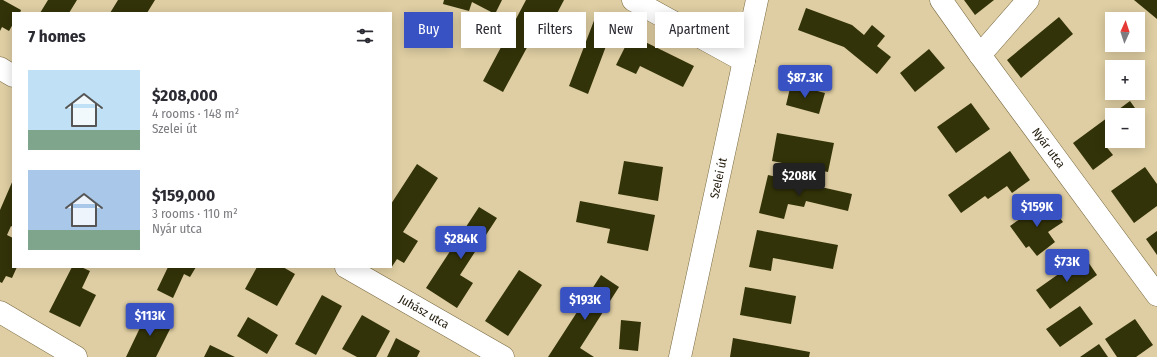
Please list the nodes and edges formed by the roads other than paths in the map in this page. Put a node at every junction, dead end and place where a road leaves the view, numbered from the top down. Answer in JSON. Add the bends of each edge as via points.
{"nodes":[{"id":1,"x":633,"y":0,"type":"edge"},
{"id":2,"x":757,"y":0,"type":"edge"},
{"id":3,"x":941,"y":0,"type":"edge"},
{"id":4,"x":1028,"y":0,"type":"edge"},
{"id":5,"x":980,"y":56,"type":"junction"},
{"id":6,"x":744,"y":61,"type":"junction"},
{"id":7,"x":0,"y":68,"type":"edge"},
{"id":8,"x":12,"y":75,"type":"edge"},
{"id":9,"x":348,"y":268,"type":"edge"},
{"id":10,"x":1157,"y":295,"type":"edge"},
{"id":11,"x":0,"y":312,"type":"edge"},
{"id":12,"x":76,"y":357,"type":"edge"},
{"id":13,"x":503,"y":357,"type":"edge"},
{"id":14,"x":680,"y":357,"type":"edge"}],
"edges":[{"from":1,"to":6,"type":"street"},
{"from":2,"to":6,"type":"street","name":"Szelei út"},
{"from":3,"to":5,"type":"street","name":"Nyár utca"},
{"from":4,"to":5,"type":"street"},
{"from":5,"to":10,"type":"street","name":"Nyár utca"},
{"from":6,"to":14,"type":"street","name":"Szelei út"},
{"from":7,"to":8,"type":"street"},
{"from":9,"to":13,"type":"street","name":"Juhász utca"},
{"from":11,"to":12,"type":"street"}]}
